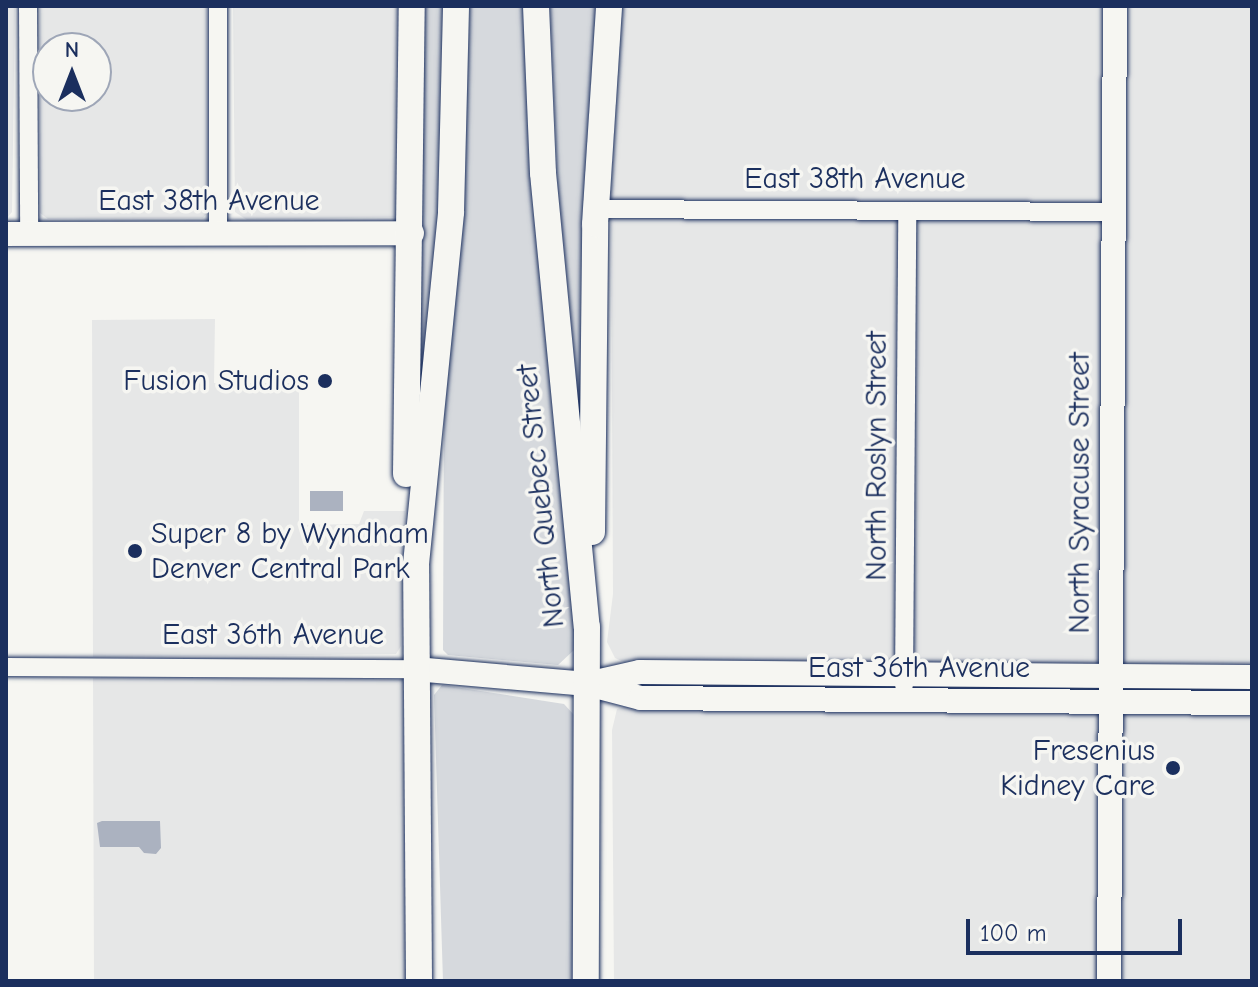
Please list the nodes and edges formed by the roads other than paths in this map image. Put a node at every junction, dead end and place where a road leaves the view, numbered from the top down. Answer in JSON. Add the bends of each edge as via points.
{"nodes":[{"id":1,"x":28,"y":6,"type":"edge"},
{"id":2,"x":218,"y":6,"type":"edge"},
{"id":3,"x":412,"y":6,"type":"edge"},
{"id":4,"x":456,"y":6,"type":"edge"},
{"id":5,"x":536,"y":6,"type":"edge"},
{"id":6,"x":609,"y":6,"type":"edge"},
{"id":7,"x":1115,"y":6,"type":"edge"},
{"id":8,"x":596,"y":209,"type":"junction"},
{"id":9,"x":907,"y":211,"type":"junction"},
{"id":10,"x":1114,"y":212,"type":"junction"},
{"id":11,"x":218,"y":233,"type":"junction"},
{"id":12,"x":412,"y":233,"type":"junction"},
{"id":13,"x":17,"y":234,"type":"edge"},
{"id":14,"x":416,"y":564,"type":"junction"},
{"id":15,"x":587,"y":627,"type":"junction"},
{"id":16,"x":6,"y":667,"type":"edge"},
{"id":17,"x":415,"y":669,"type":"junction"},
{"id":18,"x":904,"y":674,"type":"junction"},
{"id":19,"x":1111,"y":676,"type":"junction"},
{"id":20,"x":1252,"y":677,"type":"edge"},
{"id":21,"x":587,"y":684,"type":"junction"},
{"id":22,"x":904,"y":700,"type":"junction"},
{"id":23,"x":1110,"y":702,"type":"junction"},
{"id":24,"x":1252,"y":703,"type":"edge"},
{"id":25,"x":419,"y":981,"type":"edge"},
{"id":26,"x":586,"y":981,"type":"edge"},
{"id":27,"x":1109,"y":981,"type":"edge"}],
"edges":[{"from":1,"to":13,"type":"street"},
{"from":2,"to":11,"type":"street"},
{"from":3,"to":12,"type":"main road"},
{"from":4,"to":14,"type":"main road","via":[[450,224]]},
{"from":5,"to":15,"type":"main road","name":"North Quebec Street","via":[[543,173]]},
{"from":6,"to":8,"type":"main road"},
{"from":7,"to":10,"type":"street","name":"North Syracuse Street"},
{"from":8,"to":9,"type":"street","name":"East 38th Avenue"},
{"from":8,"to":15,"type":"main road","via":[[595,480]]},
{"from":9,"to":10,"type":"street","name":"East 38th Avenue"},
{"from":9,"to":18,"type":"street","name":"North Roslyn Street"},
{"from":10,"to":19,"type":"street","name":"North Syracuse Street"},
{"from":11,"to":12,"type":"street","name":"East 38th Avenue"},
{"from":11,"to":13,"type":"street","name":"East 38th Avenue"},
{"from":12,"to":14,"type":"main road","via":[[406,501]]},
{"from":14,"to":17,"type":"main road"},
{"from":15,"to":21,"type":"main road","name":"North Quebec Street"},
{"from":16,"to":17,"type":"street","name":"East 36th Avenue"},
{"from":17,"to":21,"type":"street","name":"East 36th Avenue"},
{"from":17,"to":25,"type":"main road"},
{"from":18,"to":19,"type":"street","name":"East 36th Avenue"},
{"from":18,"to":21,"type":"street","name":"East 36th Avenue","via":[[640,672]]},
{"from":18,"to":22,"type":"street","name":"North Roslyn Street"},
{"from":19,"to":20,"type":"street","name":"East 36th Avenue"},
{"from":19,"to":23,"type":"street","name":"North Syracuse Street"},
{"from":21,"to":22,"type":"street","name":"East 36th Avenue","via":[[641,698]]},
{"from":21,"to":26,"type":"main road","name":"North Quebec Street"},
{"from":22,"to":23,"type":"street","name":"East 36th Avenue"},
{"from":23,"to":24,"type":"street","name":"East 36th Avenue"},
{"from":23,"to":27,"type":"street","name":"North Syracuse Street"}]}
